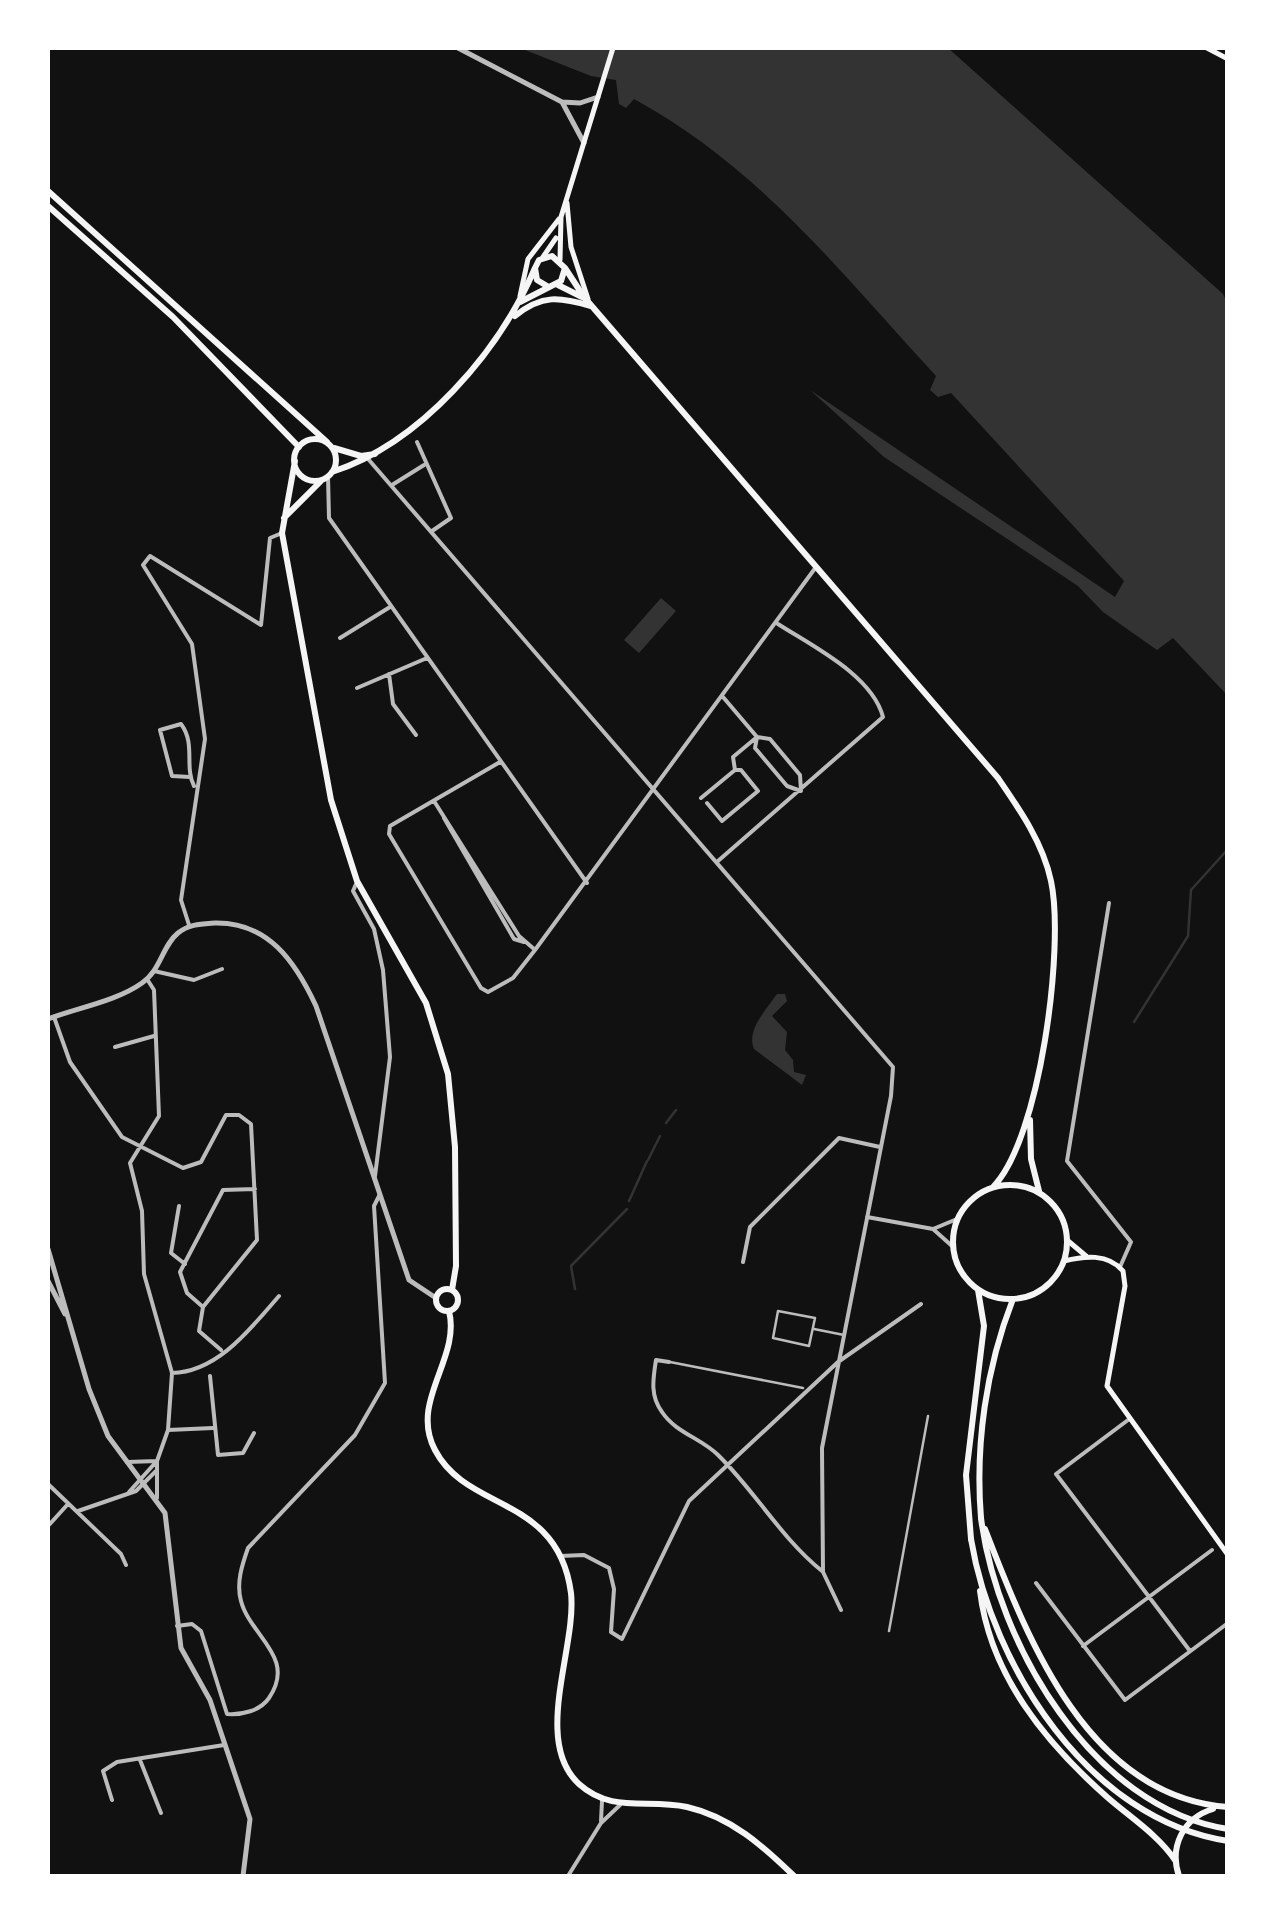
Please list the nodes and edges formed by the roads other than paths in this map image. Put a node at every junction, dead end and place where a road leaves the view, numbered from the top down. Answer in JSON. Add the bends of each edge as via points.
{"nodes":[{"id":1,"x":458,"y":48,"type":"edge"},
{"id":2,"x":613,"y":48,"type":"edge"},
{"id":3,"x":1208,"y":48,"type":"edge"},
{"id":4,"x":1228,"y":59,"type":"edge"},
{"id":5,"x":598,"y":97,"type":"junction"},
{"id":6,"x":562,"y":102,"type":"junction"},
{"id":7,"x":584,"y":144,"type":"junction"},
{"id":8,"x":48,"y":191,"type":"edge"},
{"id":9,"x":567,"y":200,"type":"junction"},
{"id":10,"x":48,"y":206,"type":"edge"},
{"id":11,"x":561,"y":217,"type":"junction"},
{"id":12,"x":558,"y":235,"type":"junction"},
{"id":13,"x":544,"y":257,"type":"junction"},
{"id":14,"x":563,"y":264,"type":"junction"},
{"id":15,"x":534,"y":268,"type":"junction"},
{"id":16,"x":558,"y":284,"type":"junction"},
{"id":17,"x":547,"y":286,"type":"junction"},
{"id":18,"x":584,"y":297,"type":"junction"},
{"id":19,"x":520,"y":302,"type":"junction"},
{"id":20,"x":591,"y":306,"type":"junction"},
{"id":21,"x":510,"y":320,"type":"junction"},
{"id":22,"x":417,"y":442,"type":"dead end"},
{"id":23,"x":330,"y":445,"type":"junction"},
{"id":24,"x":299,"y":447,"type":"junction"},
{"id":25,"x":372,"y":457,"type":"junction"},
{"id":26,"x":294,"y":461,"type":"junction"},
{"id":27,"x":424,"y":465,"type":"junction"},
{"id":28,"x":328,"y":476,"type":"junction"},
{"id":29,"x":392,"y":485,"type":"junction"},
{"id":30,"x":283,"y":519,"type":"junction"},
{"id":31,"x":432,"y":531,"type":"junction"},
{"id":32,"x":282,"y":533,"type":"junction"},
{"id":33,"x":816,"y":567,"type":"junction"},
{"id":34,"x":390,"y":607,"type":"junction"},
{"id":35,"x":778,"y":624,"type":"junction"},
{"id":36,"x":340,"y":638,"type":"dead end"},
{"id":37,"x":428,"y":658,"type":"junction"},
{"id":38,"x":389,"y":674,"type":"junction"},
{"id":39,"x":358,"y":688,"type":"dead end"},
{"id":40,"x":722,"y":697,"type":"junction"},
{"id":41,"x":416,"y":735,"type":"dead end"},
{"id":42,"x":756,"y":737,"type":"junction"},
{"id":43,"x":500,"y":762,"type":"junction"},
{"id":44,"x":734,"y":770,"type":"junction"},
{"id":45,"x":190,"y":778,"type":"junction"},
{"id":46,"x":196,"y":789,"type":"junction"},
{"id":47,"x":655,"y":791,"type":"junction"},
{"id":48,"x":800,"y":791,"type":"junction"},
{"id":49,"x":701,"y":798,"type":"dead end"},
{"id":50,"x":434,"y":801,"type":"junction"},
{"id":51,"x":707,"y":803,"type":"dead end"},
{"id":52,"x":718,"y":861,"type":"junction"},
{"id":53,"x":357,"y":881,"type":"junction"},
{"id":54,"x":587,"y":883,"type":"junction"},
{"id":55,"x":1109,"y":903,"type":"dead end"},
{"id":56,"x":189,"y":926,"type":"junction"},
{"id":57,"x":536,"y":950,"type":"junction"},
{"id":58,"x":222,"y":969,"type":"dead end"},
{"id":59,"x":154,"y":971,"type":"junction"},
{"id":60,"x":147,"y":979,"type":"junction"},
{"id":61,"x":50,"y":1018,"type":"edge"},
{"id":62,"x":154,"y":1036,"type":"junction"},
{"id":63,"x":115,"y":1047,"type":"dead end"},
{"id":64,"x":1030,"y":1114,"type":"junction"},
{"id":65,"x":141,"y":1147,"type":"junction"},
{"id":66,"x":880,"y":1147,"type":"junction"},
{"id":67,"x":374,"y":1180,"type":"junction"},
{"id":68,"x":992,"y":1187,"type":"junction"},
{"id":69,"x":255,"y":1189,"type":"junction"},
{"id":70,"x":1039,"y":1192,"type":"junction"},
{"id":71,"x":379,"y":1196,"type":"junction"},
{"id":72,"x":179,"y":1206,"type":"dead end"},
{"id":73,"x":867,"y":1217,"type":"junction"},
{"id":74,"x":957,"y":1219,"type":"junction"},
{"id":75,"x":933,"y":1229,"type":"junction"},
{"id":76,"x":1067,"y":1240,"type":"junction"},
{"id":77,"x":952,"y":1246,"type":"junction"},
{"id":78,"x":48,"y":1250,"type":"edge"},
{"id":79,"x":1086,"y":1256,"type":"junction"},
{"id":80,"x":1064,"y":1261,"type":"junction"},
{"id":81,"x":743,"y":1262,"type":"dead end"},
{"id":82,"x":185,"y":1264,"type":"junction"},
{"id":83,"x":1120,"y":1266,"type":"junction"},
{"id":84,"x":48,"y":1281,"type":"edge"},
{"id":85,"x":452,"y":1290,"type":"junction"},
{"id":86,"x":978,"y":1290,"type":"junction"},
{"id":87,"x":280,"y":1296,"type":"dead end"},
{"id":88,"x":436,"y":1298,"type":"junction"},
{"id":89,"x":1014,"y":1299,"type":"junction"},
{"id":90,"x":921,"y":1304,"type":"dead end"},
{"id":91,"x":204,"y":1307,"type":"junction"},
{"id":92,"x":449,"y":1311,"type":"junction"},
{"id":93,"x":66,"y":1317,"type":"junction"},
{"id":94,"x":813,"y":1329,"type":"junction"},
{"id":95,"x":844,"y":1335,"type":"junction"},
{"id":96,"x":221,"y":1350,"type":"junction"},
{"id":97,"x":669,"y":1362,"type":"joint"},
{"id":98,"x":838,"y":1362,"type":"junction"},
{"id":99,"x":172,"y":1372,"type":"junction"},
{"id":100,"x":210,"y":1376,"type":"dead end"},
{"id":101,"x":803,"y":1388,"type":"dead end"},
{"id":102,"x":928,"y":1416,"type":"dead end"},
{"id":103,"x":1128,"y":1420,"type":"junction"},
{"id":104,"x":216,"y":1428,"type":"junction"},
{"id":105,"x":168,"y":1430,"type":"junction"},
{"id":106,"x":254,"y":1433,"type":"dead end"},
{"id":107,"x":158,"y":1461,"type":"junction"},
{"id":108,"x":124,"y":1462,"type":"junction"},
{"id":109,"x":728,"y":1465,"type":"junction"},
{"id":110,"x":156,"y":1471,"type":"junction"},
{"id":111,"x":142,"y":1481,"type":"junction"},
{"id":112,"x":48,"y":1484,"type":"edge"},
{"id":113,"x":156,"y":1498,"type":"junction"},
{"id":114,"x":68,"y":1503,"type":"junction"},
{"id":115,"x":78,"y":1511,"type":"junction"},
{"id":116,"x":981,"y":1518,"type":"junction"},
{"id":117,"x":48,"y":1526,"type":"edge"},
{"id":118,"x":1212,"y":1550,"type":"dead end"},
{"id":119,"x":1228,"y":1555,"type":"edge"},
{"id":120,"x":560,"y":1556,"type":"junction"},
{"id":121,"x":126,"y":1565,"type":"dead end"},
{"id":122,"x":824,"y":1572,"type":"junction"},
{"id":123,"x":978,"y":1574,"type":"junction"},
{"id":124,"x":1036,"y":1583,"type":"dead end"},
{"id":125,"x":1149,"y":1597,"type":"junction"},
{"id":126,"x":841,"y":1610,"type":"dead end"},
{"id":127,"x":1228,"y":1623,"type":"edge"},
{"id":128,"x":177,"y":1626,"type":"junction"},
{"id":129,"x":889,"y":1631,"type":"dead end"},
{"id":130,"x":1084,"y":1646,"type":"junction"},
{"id":131,"x":1190,"y":1651,"type":"junction"},
{"id":132,"x":225,"y":1745,"type":"junction"},
{"id":133,"x":140,"y":1760,"type":"junction"},
{"id":134,"x":112,"y":1800,"type":"dead end"},
{"id":135,"x":602,"y":1801,"type":"junction"},
{"id":136,"x":620,"y":1805,"type":"junction"},
{"id":137,"x":1226,"y":1807,"type":"edge"},
{"id":138,"x":161,"y":1813,"type":"dead end"},
{"id":139,"x":601,"y":1823,"type":"junction"},
{"id":140,"x":1228,"y":1830,"type":"edge"},
{"id":141,"x":1228,"y":1842,"type":"edge"},
{"id":142,"x":1175,"y":1860,"type":"junction"},
{"id":143,"x":243,"y":1876,"type":"edge"},
{"id":144,"x":568,"y":1876,"type":"edge"},
{"id":145,"x":794,"y":1876,"type":"edge"},
{"id":146,"x":1179,"y":1876,"type":"edge"}],
"edges":[{"from":1,"to":6,"type":"street"},
{"from":2,"to":5,"type":"main road"},
{"from":3,"to":4,"type":"main road"},
{"from":5,"to":6,"type":"street"},
{"from":5,"to":7,"type":"main road"},
{"from":6,"to":7,"type":"street"},
{"from":7,"to":9,"type":"main road"},
{"from":8,"to":23,"type":"main road"},
{"from":9,"to":11,"type":"main road"},
{"from":9,"to":20,"type":"main road","via":[[571,247]]},
{"from":10,"to":24,"type":"main road","via":[[173,318]]},
{"from":11,"to":12,"type":"main road"},
{"from":11,"to":19,"type":"main road","via":[[528,259]]},
{"from":12,"to":13,"type":"main road"},
{"from":12,"to":14,"type":"main road"},
{"from":13,"to":14,"type":"main road"},
{"from":13,"to":15,"type":"main road"},
{"from":14,"to":16,"type":"main road"},
{"from":14,"to":18,"type":"main road"},
{"from":15,"to":17,"type":"main road"},
{"from":15,"to":19,"type":"main road"},
{"from":16,"to":17,"type":"main road"},
{"from":16,"to":18,"type":"main road"},
{"from":17,"to":19,"type":"main road"},
{"from":18,"to":20,"type":"main road"},
{"from":19,"to":21,"type":"main road"},
{"from":20,"to":21,"type":"main road","via":[[541,299]]},
{"from":20,"to":33,"type":"main road"},
{"from":21,"to":25,"type":"main road","via":[[433,407]]},
{"from":22,"to":27,"type":"street"},
{"from":23,"to":24,"type":"main road","via":[[309,440]]},
{"from":23,"to":25,"type":"main road"},
{"from":23,"to":28,"type":"main road","via":[[336,460]]},
{"from":24,"to":26,"type":"main road"},
{"from":25,"to":28,"type":"main road"},
{"from":25,"to":29,"type":"street"},
{"from":26,"to":28,"type":"main road","via":[[304,478]]},
{"from":26,"to":30,"type":"main road"},
{"from":27,"to":29,"type":"street"},
{"from":27,"to":31,"type":"street","via":[[451,518]]},
{"from":28,"to":30,"type":"main road"},
{"from":28,"to":34,"type":"street","via":[[329,518]]},
{"from":29,"to":31,"type":"street"},
{"from":30,"to":32,"type":"main road"},
{"from":31,"to":47,"type":"street"},
{"from":32,"to":46,"type":"street","via":[[270,538],[266,551],[261,625],[150,556],[144,565],[192,644],[205,740]]},
{"from":32,"to":53,"type":"main road","via":[[327,784]]},
{"from":33,"to":35,"type":"street"},
{"from":33,"to":64,"type":"main road","via":[[998,778],[1031,828],[1051,880],[1057,936]]},
{"from":34,"to":36,"type":"street"},
{"from":34,"to":37,"type":"street"},
{"from":35,"to":40,"type":"street"},
{"from":35,"to":48,"type":"street","via":[[847,670],[880,707],[880,723]]},
{"from":37,"to":38,"type":"street"},
{"from":37,"to":43,"type":"street"},
{"from":38,"to":39,"type":"street"},
{"from":38,"to":41,"type":"street","via":[[393,704]]},
{"from":40,"to":42,"type":"street"},
{"from":40,"to":47,"type":"street"},
{"from":42,"to":44,"type":"street","via":[[733,757]]},
{"from":42,"to":48,"type":"street","via":[[755,748],[786,786]]},
{"from":42,"to":48,"type":"street","via":[[770,739],[800,775]]},
{"from":43,"to":50,"type":"street"},
{"from":43,"to":54,"type":"street"},
{"from":44,"to":49,"type":"street"},
{"from":44,"to":51,"type":"street","via":[[758,791],[722,821]]},
{"from":45,"to":45,"type":"street","via":[[188,732],[181,724],[160,730],[172,776]]},
{"from":45,"to":46,"type":"street"},
{"from":46,"to":56,"type":"street","via":[[181,900]]},
{"from":47,"to":52,"type":"street"},
{"from":47,"to":54,"type":"street"},
{"from":48,"to":52,"type":"street"},
{"from":50,"to":57,"type":"street","via":[[524,942]]},
{"from":50,"to":57,"type":"street","via":[[390,826],[388,834],[481,988],[495,990],[513,978]]},
{"from":52,"to":66,"type":"street","via":[[893,1067]]},
{"from":53,"to":67,"type":"street","via":[[353,891],[374,929],[383,970],[390,1057]]},
{"from":53,"to":85,"type":"main road","via":[[426,1003],[448,1074],[455,1147]]},
{"from":54,"to":57,"type":"street"},
{"from":55,"to":83,"type":"street","via":[[1067,1162],[1131,1242]]},
{"from":56,"to":59,"type":"street","via":[[171,939]]},
{"from":56,"to":67,"type":"street","via":[[252,927],[280,948],[305,982]]},
{"from":58,"to":59,"type":"street","via":[[194,980]]},
{"from":59,"to":60,"type":"street"},
{"from":60,"to":61,"type":"street"},
{"from":60,"to":62,"type":"street","via":[[154,990]]},
{"from":61,"to":65,"type":"street","via":[[82,1082],[122,1137]]},
{"from":62,"to":63,"type":"street"},
{"from":62,"to":65,"type":"street","via":[[159,1116]]},
{"from":64,"to":68,"type":"main road","via":[[1011,1164]]},
{"from":64,"to":70,"type":"main road"},
{"from":65,"to":69,"type":"street","via":[[193,1167],[226,1115],[246,1120],[253,1130]]},
{"from":65,"to":99,"type":"street","via":[[130,1162],[142,1211],[144,1274]]},
{"from":66,"to":73,"type":"street"},
{"from":66,"to":81,"type":"street","via":[[839,1138],[750,1227]]},
{"from":67,"to":71,"type":"street"},
{"from":68,"to":70,"type":"main road"},
{"from":68,"to":74,"type":"main road"},
{"from":69,"to":82,"type":"street","via":[[223,1190]]},
{"from":69,"to":91,"type":"street","via":[[254,1248]]},
{"from":70,"to":76,"type":"main road","via":[[1056,1208]]},
{"from":71,"to":88,"type":"street","via":[[409,1280]]},
{"from":71,"to":128,"type":"street","via":[[374,1206],[385,1383],[355,1435],[248,1548],[242,1568],[242,1605],[278,1665],[267,1701],[227,1714],[201,1631],[192,1624]]},
{"from":72,"to":82,"type":"street","via":[[171,1253]]},
{"from":73,"to":75,"type":"street"},
{"from":73,"to":95,"type":"street"},
{"from":74,"to":75,"type":"street"},
{"from":74,"to":77,"type":"main road"},
{"from":75,"to":77,"type":"street"},
{"from":76,"to":79,"type":"main road"},
{"from":76,"to":80,"type":"main road"},
{"from":77,"to":86,"type":"main road","via":[[957,1266]]},
{"from":78,"to":93,"type":"street"},
{"from":79,"to":80,"type":"main road"},
{"from":79,"to":83,"type":"main road"},
{"from":80,"to":89,"type":"main road","via":[[1040,1290]]},
{"from":82,"to":91,"type":"street","via":[[180,1272],[187,1293]]},
{"from":83,"to":103,"type":"main road","via":[[1125,1286],[1107,1386]]},
{"from":84,"to":93,"type":"street"},
{"from":85,"to":88,"type":"main road"},
{"from":85,"to":92,"type":"main road","via":[[458,1302]]},
{"from":86,"to":89,"type":"main road"},
{"from":86,"to":123,"type":"main road","via":[[984,1326],[966,1475]]},
{"from":87,"to":96,"type":"street","via":[[238,1344]]},
{"from":88,"to":92,"type":"main road"},
{"from":89,"to":116,"type":"main road","via":[[994,1356],[983,1419]]},
{"from":90,"to":98,"type":"street"},
{"from":91,"to":96,"type":"street","via":[[199,1331]]},
{"from":92,"to":120,"type":"main road","via":[[449,1336],[428,1408],[436,1452],[459,1476],[537,1525]]},
{"from":93,"to":108,"type":"street"},
{"from":94,"to":94,"type":"street","via":[[809,1346],[773,1338],[778,1311],[815,1318]]},
{"from":94,"to":95,"type":"street"},
{"from":95,"to":98,"type":"street"},
{"from":96,"to":99,"type":"street","via":[[201,1368]]},
{"from":97,"to":101,"type":"street"},
{"from":97,"to":109,"type":"street","via":[[656,1360],[652,1382],[662,1413]]},
{"from":98,"to":109,"type":"street"},
{"from":98,"to":122,"type":"street","via":[[822,1448]]},
{"from":99,"to":105,"type":"street"},
{"from":100,"to":104,"type":"street"},
{"from":102,"to":129,"type":"street"},
{"from":103,"to":119,"type":"main road"},
{"from":103,"to":125,"type":"street","via":[[1056,1474]]},
{"from":104,"to":105,"type":"street"},
{"from":104,"to":106,"type":"street","via":[[218,1455],[243,1454]]},
{"from":105,"to":107,"type":"street"},
{"from":107,"to":108,"type":"street"},
{"from":107,"to":110,"type":"street"},
{"from":107,"to":111,"type":"street"},
{"from":108,"to":111,"type":"street"},
{"from":109,"to":120,"type":"street","via":[[680,1513],[622,1638],[611,1632],[612,1574],[598,1560]]},
{"from":109,"to":122,"type":"street","via":[[802,1555]]},
{"from":110,"to":111,"type":"street"},
{"from":110,"to":113,"type":"street"},
{"from":111,"to":113,"type":"street"},
{"from":111,"to":115,"type":"street","via":[[126,1496]]},
{"from":112,"to":114,"type":"street"},
{"from":113,"to":128,"type":"street","via":[[169,1526]]},
{"from":114,"to":115,"type":"street"},
{"from":114,"to":117,"type":"street"},
{"from":115,"to":121,"type":"street"},
{"from":116,"to":137,"type":"main road","via":[[1048,1674],[1094,1735],[1176,1798]]},
{"from":116,"to":140,"type":"main road","via":[[1006,1616],[1057,1710],[1132,1786],[1185,1817]]},
{"from":118,"to":125,"type":"street"},
{"from":120,"to":135,"type":"main road","via":[[571,1615],[560,1744],[576,1782]]},
{"from":122,"to":126,"type":"street"},
{"from":123,"to":141,"type":"main road","via":[[1014,1665],[1068,1744],[1156,1816]]},
{"from":123,"to":142,"type":"main road","via":[[984,1624],[1037,1725]]},
{"from":124,"to":130,"type":"street"},
{"from":125,"to":130,"type":"street"},
{"from":125,"to":131,"type":"street"},
{"from":127,"to":131,"type":"street"},
{"from":128,"to":132,"type":"street"},
{"from":130,"to":131,"type":"street","via":[[1124,1700]]},
{"from":132,"to":133,"type":"street"},
{"from":132,"to":143,"type":"street","via":[[250,1819]]},
{"from":133,"to":134,"type":"street","via":[[103,1771]]},
{"from":133,"to":138,"type":"street"},
{"from":135,"to":136,"type":"main road"},
{"from":135,"to":139,"type":"street"},
{"from":136,"to":139,"type":"street"},
{"from":136,"to":145,"type":"main road","via":[[670,1804],[706,1812],[747,1834]]},
{"from":137,"to":142,"type":"main road","via":[[1197,1816],[1178,1839]]},
{"from":139,"to":144,"type":"street"},
{"from":142,"to":146,"type":"main road"}]}
